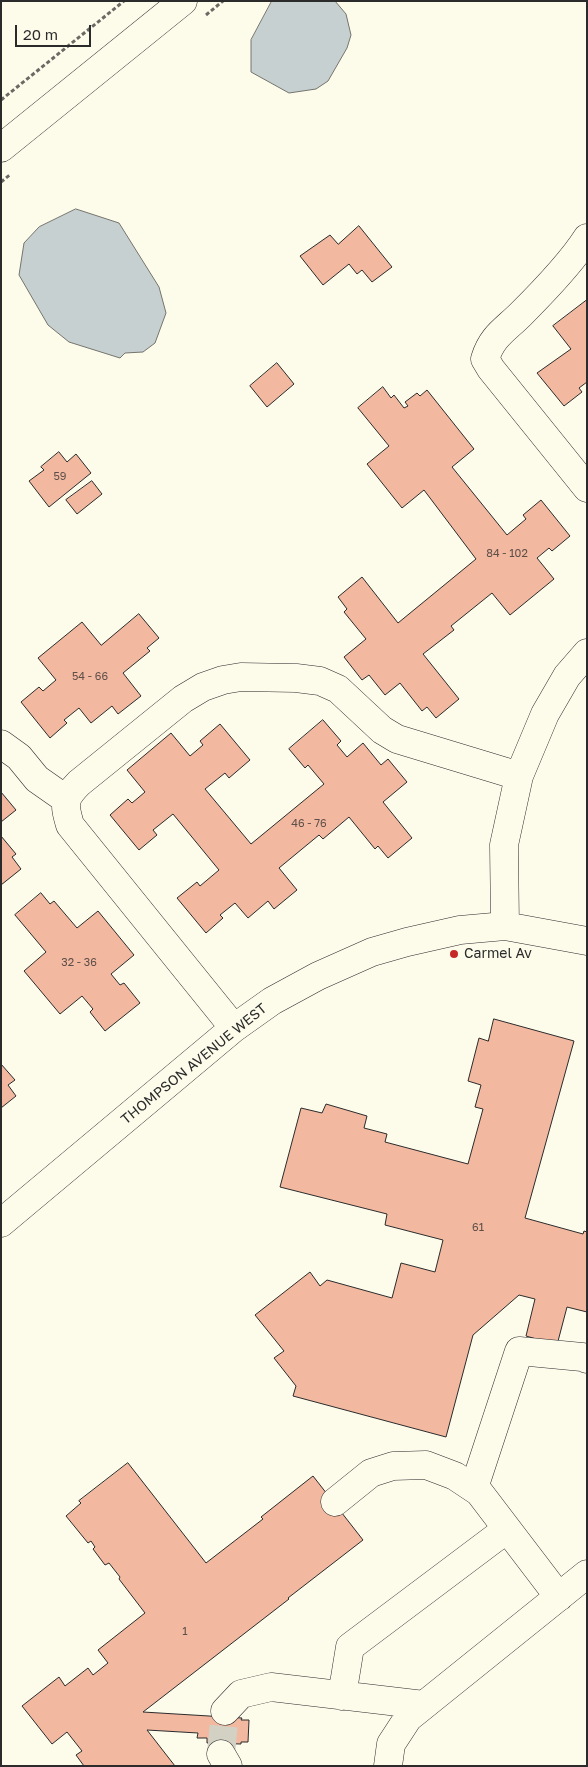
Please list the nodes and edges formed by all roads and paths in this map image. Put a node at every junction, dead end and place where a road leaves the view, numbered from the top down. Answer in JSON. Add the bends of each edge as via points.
{"nodes":[{"id":1,"x":124,"y":1,"type":"edge"},
{"id":2,"x":183,"y":1,"type":"edge"},
{"id":3,"x":1,"y":100,"type":"edge"},
{"id":4,"x":1,"y":148,"type":"edge"},
{"id":5,"x":587,"y":238,"type":"edge"},
{"id":6,"x":587,"y":488,"type":"edge"},
{"id":7,"x":587,"y":653,"type":"edge"},
{"id":8,"x":1,"y":744,"type":"edge"},
{"id":9,"x":519,"y":776,"type":"junction"},
{"id":10,"x":67,"y":800,"type":"junction"},
{"id":11,"x":506,"y":926,"type":"junction"},
{"id":12,"x":587,"y":941,"type":"edge"},
{"id":13,"x":234,"y":1028,"type":"junction"},
{"id":14,"x":1,"y":1223,"type":"edge"},
{"id":15,"x":587,"y":1360,"type":"edge"},
{"id":16,"x":474,"y":1488,"type":"junction"},
{"id":17,"x":335,"y":1502,"type":"dead end"},
{"id":18,"x":507,"y":1529,"type":"junction"},
{"id":19,"x":587,"y":1574,"type":"edge"},
{"id":20,"x":559,"y":1596,"type":"junction"},
{"id":21,"x":342,"y":1696,"type":"junction"},
{"id":22,"x":424,"y":1705,"type":"junction"},
{"id":23,"x":225,"y":1712,"type":"tunnel mouth"},
{"id":24,"x":388,"y":1766,"type":"edge"}],
"edges":[{"from":1,"to":3,"type":"path"},
{"from":2,"to":4,"type":"street"},
{"from":5,"to":6,"type":"street","via":[[520,315],[497,335],[485,359]]},
{"from":7,"to":9,"type":"street","via":[[567,676],[545,714]]},
{"from":8,"to":10,"type":"street","via":[[19,757],[37,779]]},
{"from":9,"to":10,"type":"street","via":[[397,739],[382,730],[338,689],[320,682],[296,678],[241,678],[203,687],[183,699],[79,783]]},
{"from":9,"to":11,"type":"street","via":[[504,845]]},
{"from":10,"to":13,"type":"street","via":[[65,808],[70,825]]},
{"from":11,"to":12,"type":"street","name":"THOMPSON AVENUE WEST"},
{"from":11,"to":13,"type":"street","name":"THOMPSON AVENUE WEST","via":[[460,930],[372,952],[272,1001]]},
{"from":13,"to":14,"type":"street","name":"THOMPSON AVENUE WEST"},
{"from":15,"to":16,"type":"street","via":[[519,1351]]},
{"from":16,"to":17,"type":"street","via":[[455,1476],[426,1465],[393,1466],[371,1473]]},
{"from":16,"to":18,"type":"street"},
{"from":18,"to":20,"type":"street"},
{"from":18,"to":21,"type":"street","via":[[350,1647]]},
{"from":19,"to":20,"type":"street"},
{"from":20,"to":22,"type":"street"},
{"from":21,"to":22,"type":"street"},
{"from":21,"to":23,"type":"street","via":[[271,1688],[241,1694]]},
{"from":22,"to":24,"type":"street","via":[[408,1718],[391,1744]]}]}
